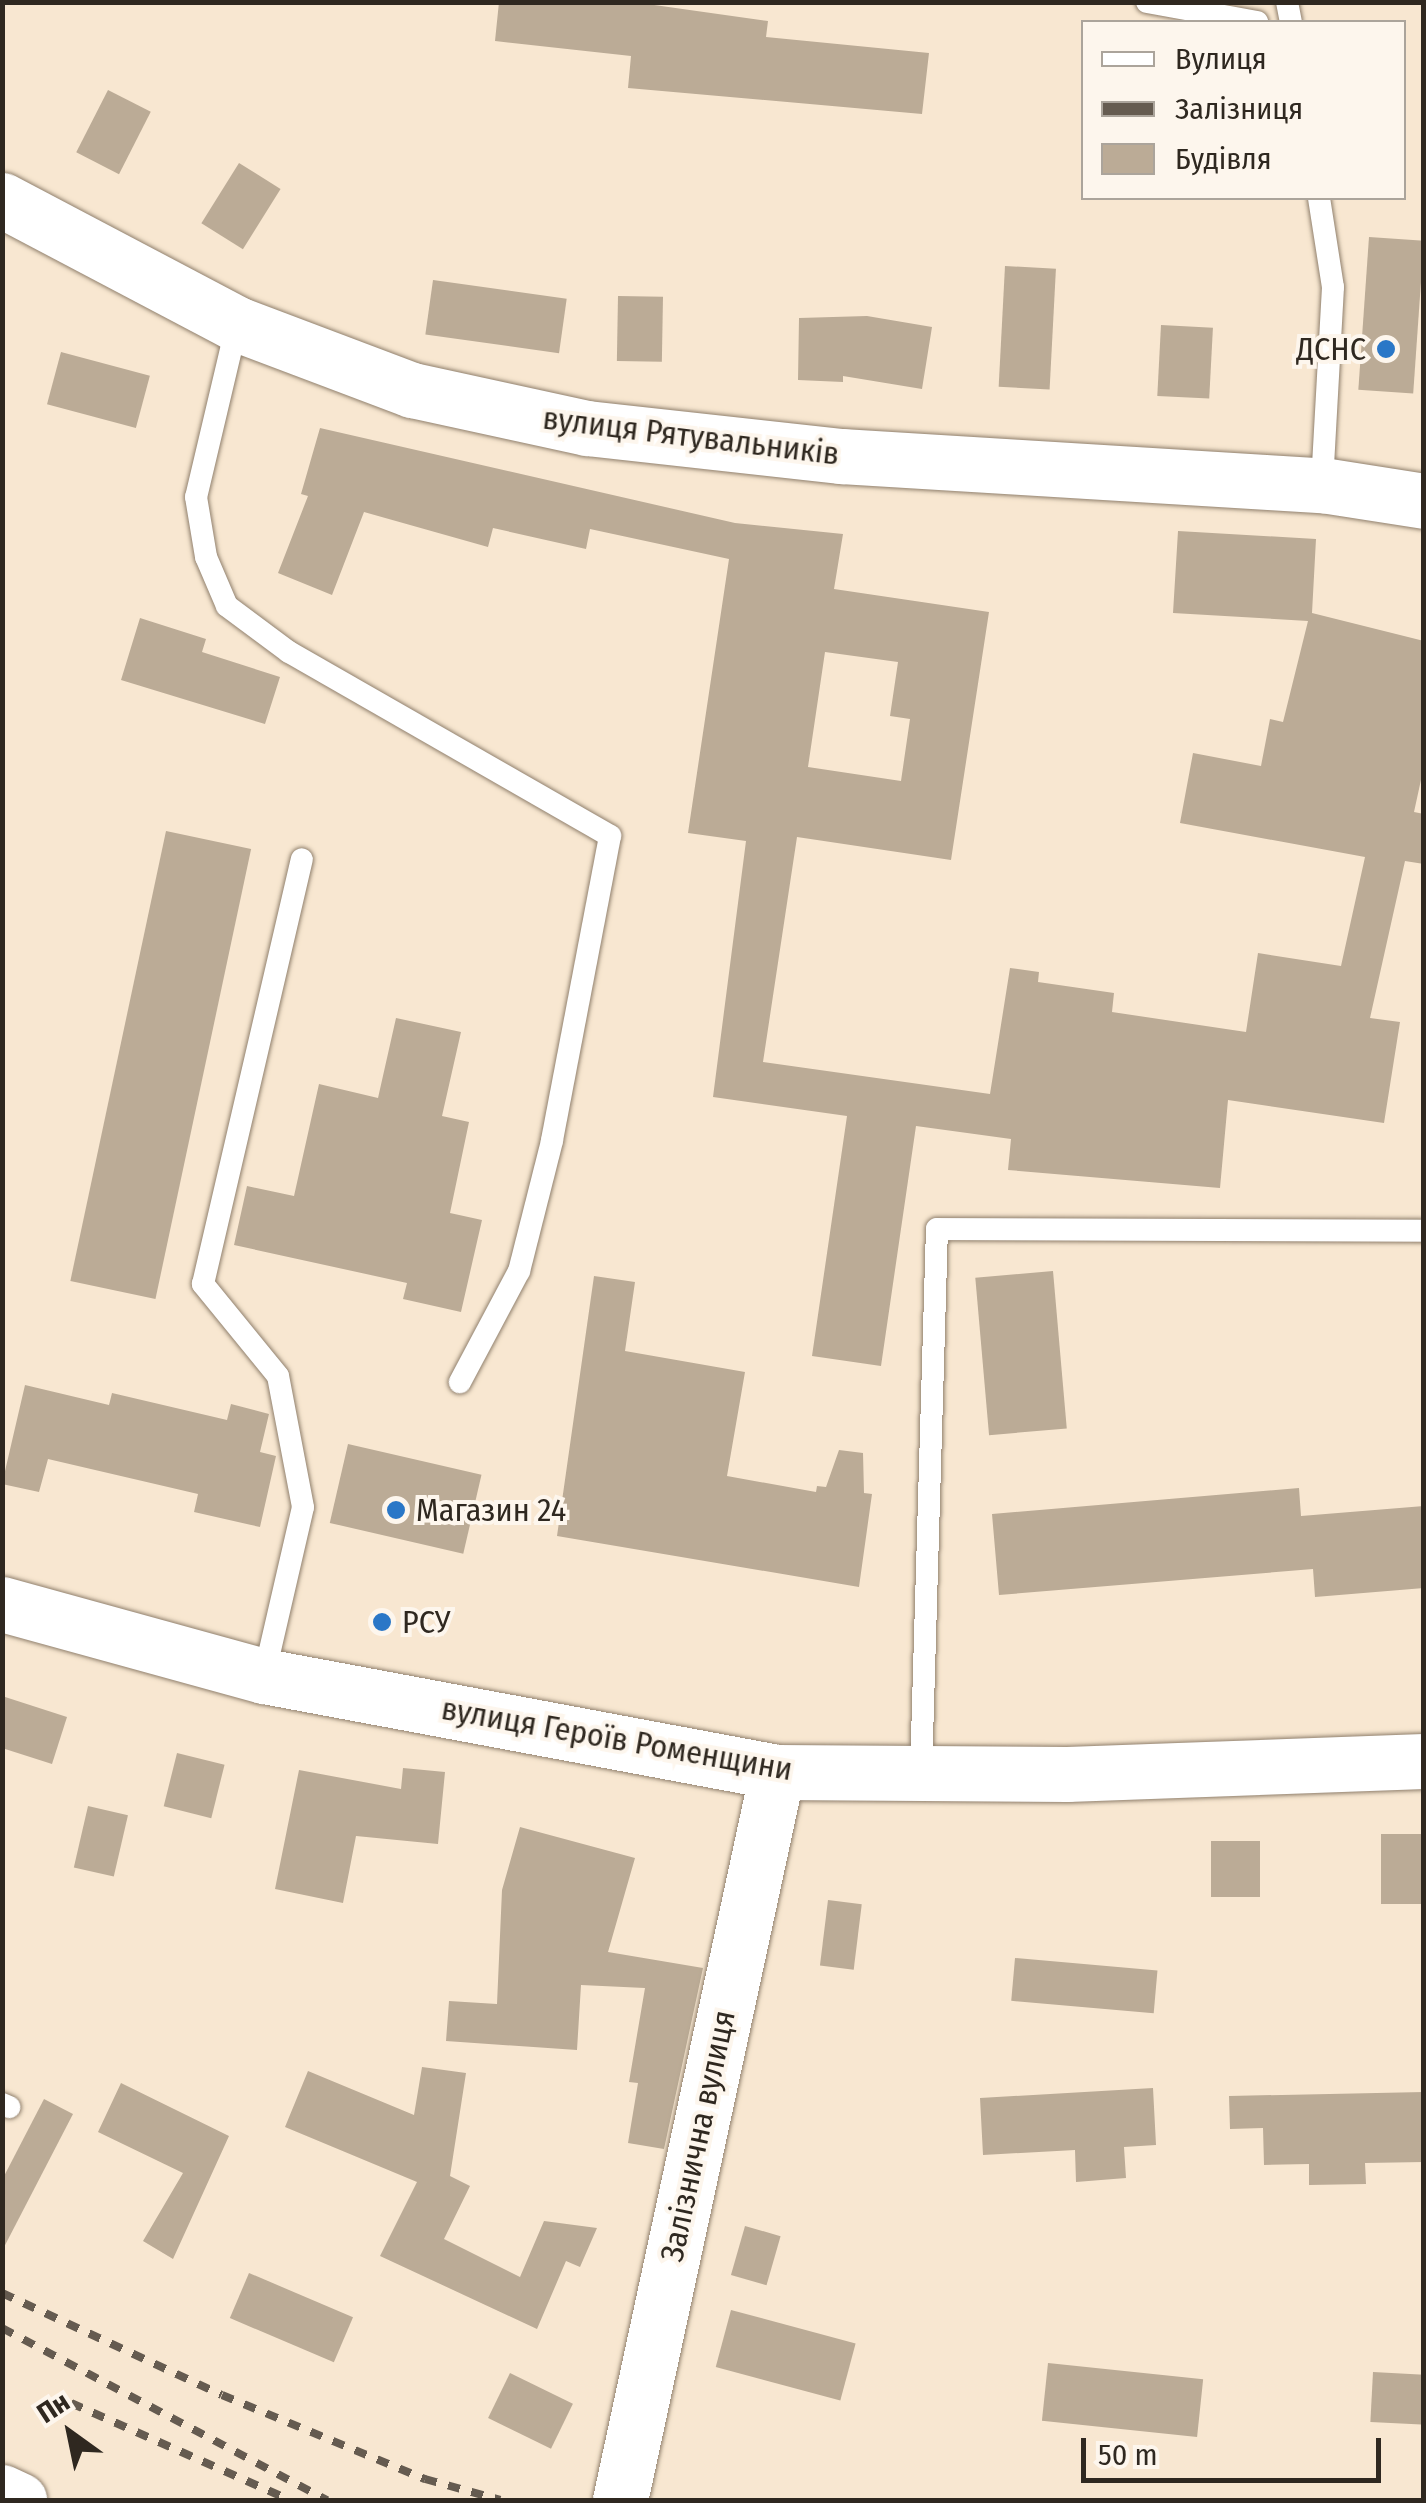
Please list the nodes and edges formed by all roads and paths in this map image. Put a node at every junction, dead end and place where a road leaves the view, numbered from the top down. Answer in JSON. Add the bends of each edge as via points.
{"nodes":[{"id":1,"x":1146,"y":2,"type":"edge"},
{"id":2,"x":1245,"y":20,"type":"edge"},
{"id":3,"x":2,"y":200,"type":"edge"},
{"id":4,"x":1319,"y":200,"type":"edge"},
{"id":5,"x":237,"y":324,"type":"junction"},
{"id":6,"x":1322,"y":485,"type":"junction"},
{"id":7,"x":1424,"y":501,"type":"edge"},
{"id":8,"x":302,"y":859,"type":"dead end"},
{"id":9,"x":1424,"y":1231,"type":"edge"},
{"id":10,"x":460,"y":1382,"type":"dead end"},
{"id":11,"x":2,"y":1604,"type":"edge"},
{"id":12,"x":264,"y":1676,"type":"junction"},
{"id":13,"x":1424,"y":1761,"type":"edge"},
{"id":14,"x":777,"y":1772,"type":"junction"},
{"id":15,"x":921,"y":1773,"type":"junction"},
{"id":16,"x":2,"y":2492,"type":"edge"},
{"id":17,"x":18,"y":2500,"type":"edge"},
{"id":18,"x":620,"y":2500,"type":"edge"}],
"edges":[{"from":1,"to":2,"type":"lane"},
{"from":3,"to":5,"type":"street","name":"вулиця Рятувальників"},
{"from":4,"to":6,"type":"lane","via":[[1332,287]]},
{"from":5,"to":6,"type":"street","name":"вулиця Рятувальників","via":[[412,390],[587,428],[840,456]]},
{"from":5,"to":10,"type":"lane","via":[[196,498],[206,557],[227,606],[290,652],[610,836],[552,1142],[518,1271]]},
{"from":6,"to":7,"type":"street","name":"вулиця Рятувальників"},
{"from":8,"to":12,"type":"lane","via":[[202,1284],[278,1376],[303,1506]]},
{"from":9,"to":15,"type":"lane","via":[[937,1229]]},
{"from":11,"to":12,"type":"street","name":"вулиця Героїв Роменщини"},
{"from":12,"to":14,"type":"street","name":"вулиця Героїв Роменщини"},
{"from":13,"to":15,"type":"street","name":"вулиця Героїв Роменщини"},
{"from":14,"to":15,"type":"street","name":"вулиця Героїв Роменщини"},
{"from":14,"to":18,"type":"street","name":"Залізнична вулиця"},
{"from":16,"to":17,"type":"street"}]}
